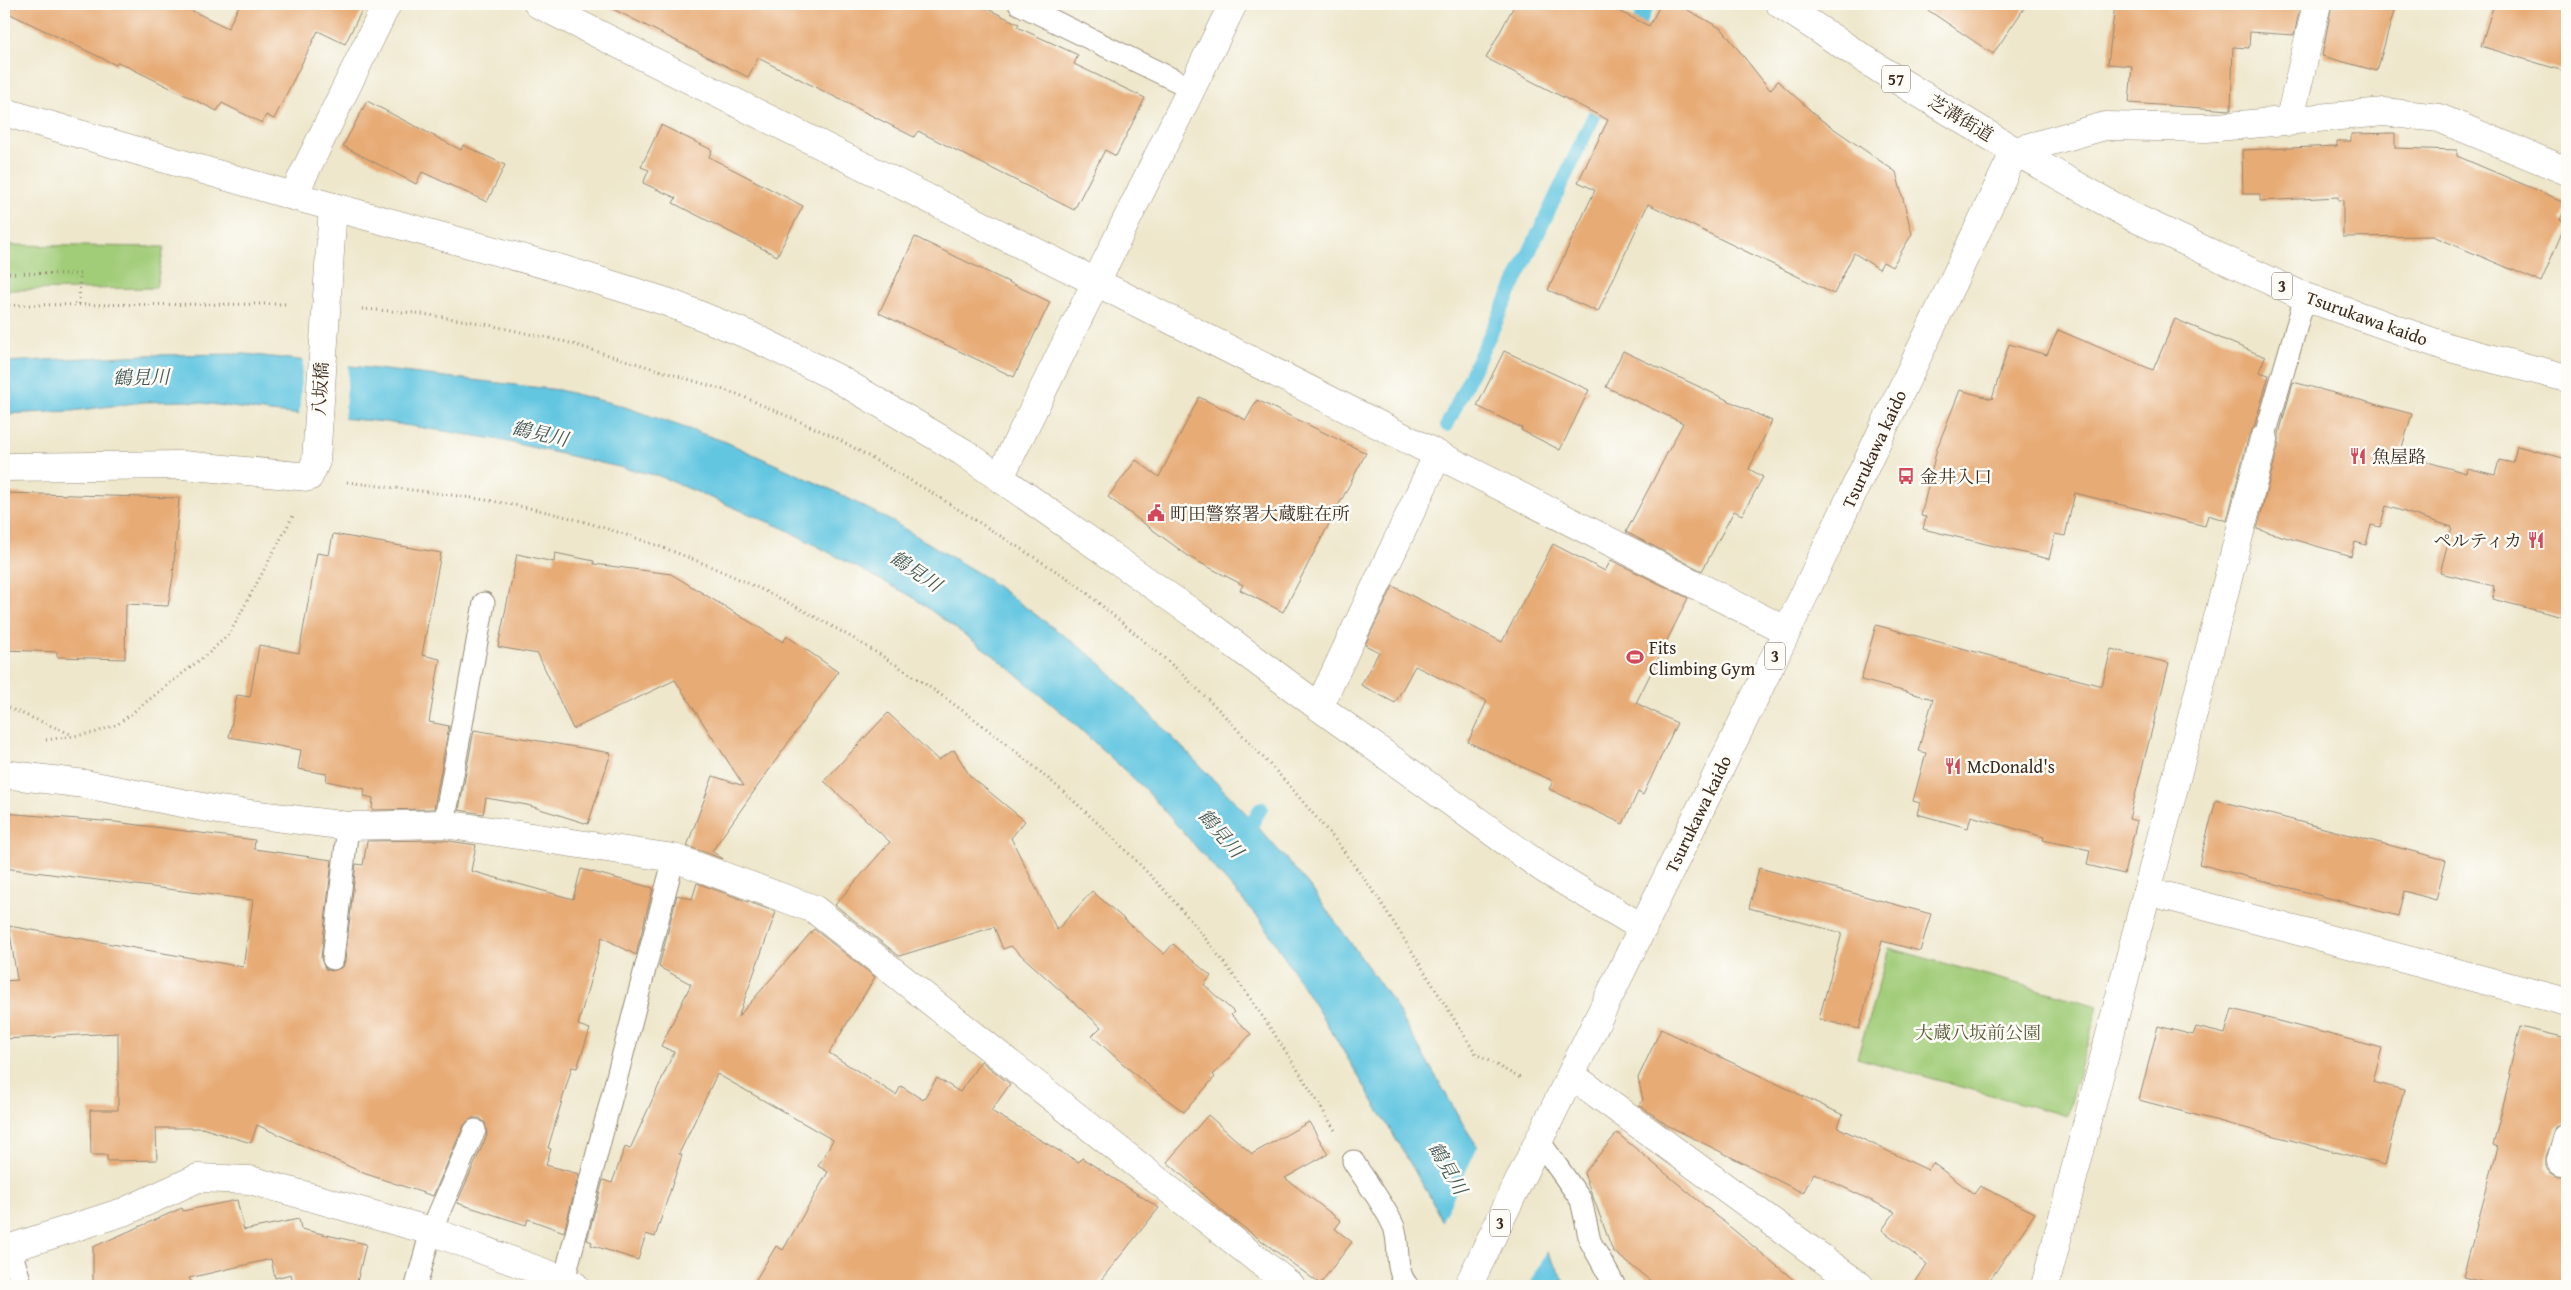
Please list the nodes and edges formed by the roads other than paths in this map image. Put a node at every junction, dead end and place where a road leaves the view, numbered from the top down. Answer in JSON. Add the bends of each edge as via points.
{"nodes":[{"id":1,"x":387,"y":4,"type":"edge"},
{"id":2,"x":538,"y":4,"type":"edge"},
{"id":3,"x":1018,"y":4,"type":"edge"},
{"id":4,"x":1233,"y":4,"type":"edge"},
{"id":5,"x":1780,"y":4,"type":"edge"},
{"id":6,"x":2317,"y":4,"type":"edge"},
{"id":7,"x":1192,"y":88,"type":"junction"},
{"id":8,"x":4,"y":112,"type":"edge"},
{"id":9,"x":2289,"y":122,"type":"junction"},
{"id":10,"x":2015,"y":151,"type":"junction"},
{"id":11,"x":2567,"y":171,"type":"edge"},
{"id":12,"x":293,"y":196,"type":"junction"},
{"id":13,"x":332,"y":207,"type":"junction"},
{"id":14,"x":1096,"y":282,"type":"junction"},
{"id":15,"x":2305,"y":297,"type":"junction"},
{"id":16,"x":2567,"y":378,"type":"edge"},
{"id":17,"x":2264,"y":439,"type":"joint"},
{"id":18,"x":1437,"y":456,"type":"junction"},
{"id":19,"x":4,"y":466,"type":"edge"},
{"id":20,"x":1000,"y":477,"type":"junction"},
{"id":21,"x":484,"y":603,"type":"dead end"},
{"id":22,"x":1787,"y":631,"type":"junction"},
{"id":23,"x":1319,"y":707,"type":"junction"},
{"id":24,"x":4,"y":774,"type":"edge"},
{"id":25,"x":444,"y":824,"type":"junction"},
{"id":26,"x":348,"y":826,"type":"junction"},
{"id":27,"x":674,"y":858,"type":"junction"},
{"id":28,"x":2147,"y":891,"type":"junction"},
{"id":29,"x":1643,"y":928,"type":"junction"},
{"id":30,"x":333,"y":959,"type":"dead end"},
{"id":31,"x":2567,"y":1002,"type":"edge"},
{"id":32,"x":1571,"y":1075,"type":"junction"},
{"id":33,"x":475,"y":1130,"type":"dead end"},
{"id":34,"x":1536,"y":1151,"type":"junction"},
{"id":35,"x":1353,"y":1161,"type":"road end"},
{"id":36,"x":431,"y":1231,"type":"junction"},
{"id":37,"x":7,"y":1249,"type":"edge"},
{"id":38,"x":557,"y":1282,"type":"edge"},
{"id":39,"x":22,"y":1286,"type":"edge"},
{"id":40,"x":416,"y":1286,"type":"edge"},
{"id":41,"x":1291,"y":1286,"type":"edge"},
{"id":42,"x":1408,"y":1286,"type":"edge"},
{"id":43,"x":1468,"y":1286,"type":"edge"},
{"id":44,"x":1615,"y":1286,"type":"edge"},
{"id":45,"x":1860,"y":1286,"type":"edge"},
{"id":46,"x":2045,"y":1286,"type":"edge"}],
"edges":[{"from":1,"to":12,"type":"street"},
{"from":2,"to":14,"type":"street"},
{"from":3,"to":7,"type":"lane"},
{"from":4,"to":7,"type":"street"},
{"from":5,"to":10,"type":"street","name":"芝溝街道","number":"57"},
{"from":6,"to":9,"type":"street"},
{"from":7,"to":14,"type":"street"},
{"from":8,"to":12,"type":"street"},
{"from":9,"to":10,"type":"street","via":[[2206,128],[2105,126]]},
{"from":9,"to":11,"type":"street","via":[[2384,112],[2440,118]]},
{"from":10,"to":15,"type":"street","name":"Tsurukawa kaido","number":"3","via":[[2131,216]]},
{"from":10,"to":22,"type":"street","name":"Tsurukawa kaido","number":"3"},
{"from":12,"to":13,"type":"street"},
{"from":13,"to":19,"type":"street","name":"八坂橋","via":[[313,469],[183,465]]},
{"from":13,"to":20,"type":"street","via":[[565,270],[667,302],[734,329],[837,378]]},
{"from":14,"to":18,"type":"street"},
{"from":14,"to":20,"type":"street"},
{"from":15,"to":16,"type":"street","name":"Tsurukawa kaido","number":"3","via":[[2450,348]]},
{"from":15,"to":17,"type":"lane"},
{"from":17,"to":28,"type":"street"},
{"from":18,"to":22,"type":"street"},
{"from":18,"to":23,"type":"street"},
{"from":20,"to":23,"type":"street"},
{"from":21,"to":25,"type":"lane"},
{"from":22,"to":29,"type":"street","name":"Tsurukawa kaido","number":"3"},
{"from":23,"to":29,"type":"street","via":[[1544,868]]},
{"from":24,"to":26,"type":"street","via":[[85,784],[218,810]]},
{"from":25,"to":26,"type":"street"},
{"from":25,"to":27,"type":"street"},
{"from":26,"to":30,"type":"lane"},
{"from":27,"to":38,"type":"lane"},
{"from":27,"to":41,"type":"street","via":[[814,909]]},
{"from":28,"to":31,"type":"street"},
{"from":28,"to":46,"type":"street"},
{"from":29,"to":32,"type":"street","name":"Tsurukawa kaido","number":"3"},
{"from":32,"to":34,"type":"street","name":"Tsurukawa kaido","number":"3"},
{"from":32,"to":45,"type":"street"},
{"from":33,"to":36,"type":"lane"},
{"from":34,"to":43,"type":"street","name":"Tsurukawa kaido","number":"3"},
{"from":34,"to":44,"type":"lane","via":[[1581,1200],[1590,1241]]},
{"from":35,"to":42,"type":"lane","via":[[1393,1226],[1398,1269]]},
{"from":36,"to":37,"type":"street","via":[[250,1180],[198,1178],[126,1211]]},
{"from":36,"to":38,"type":"street"},
{"from":36,"to":40,"type":"lane"},
{"from":37,"to":39,"type":"lane"}]}
